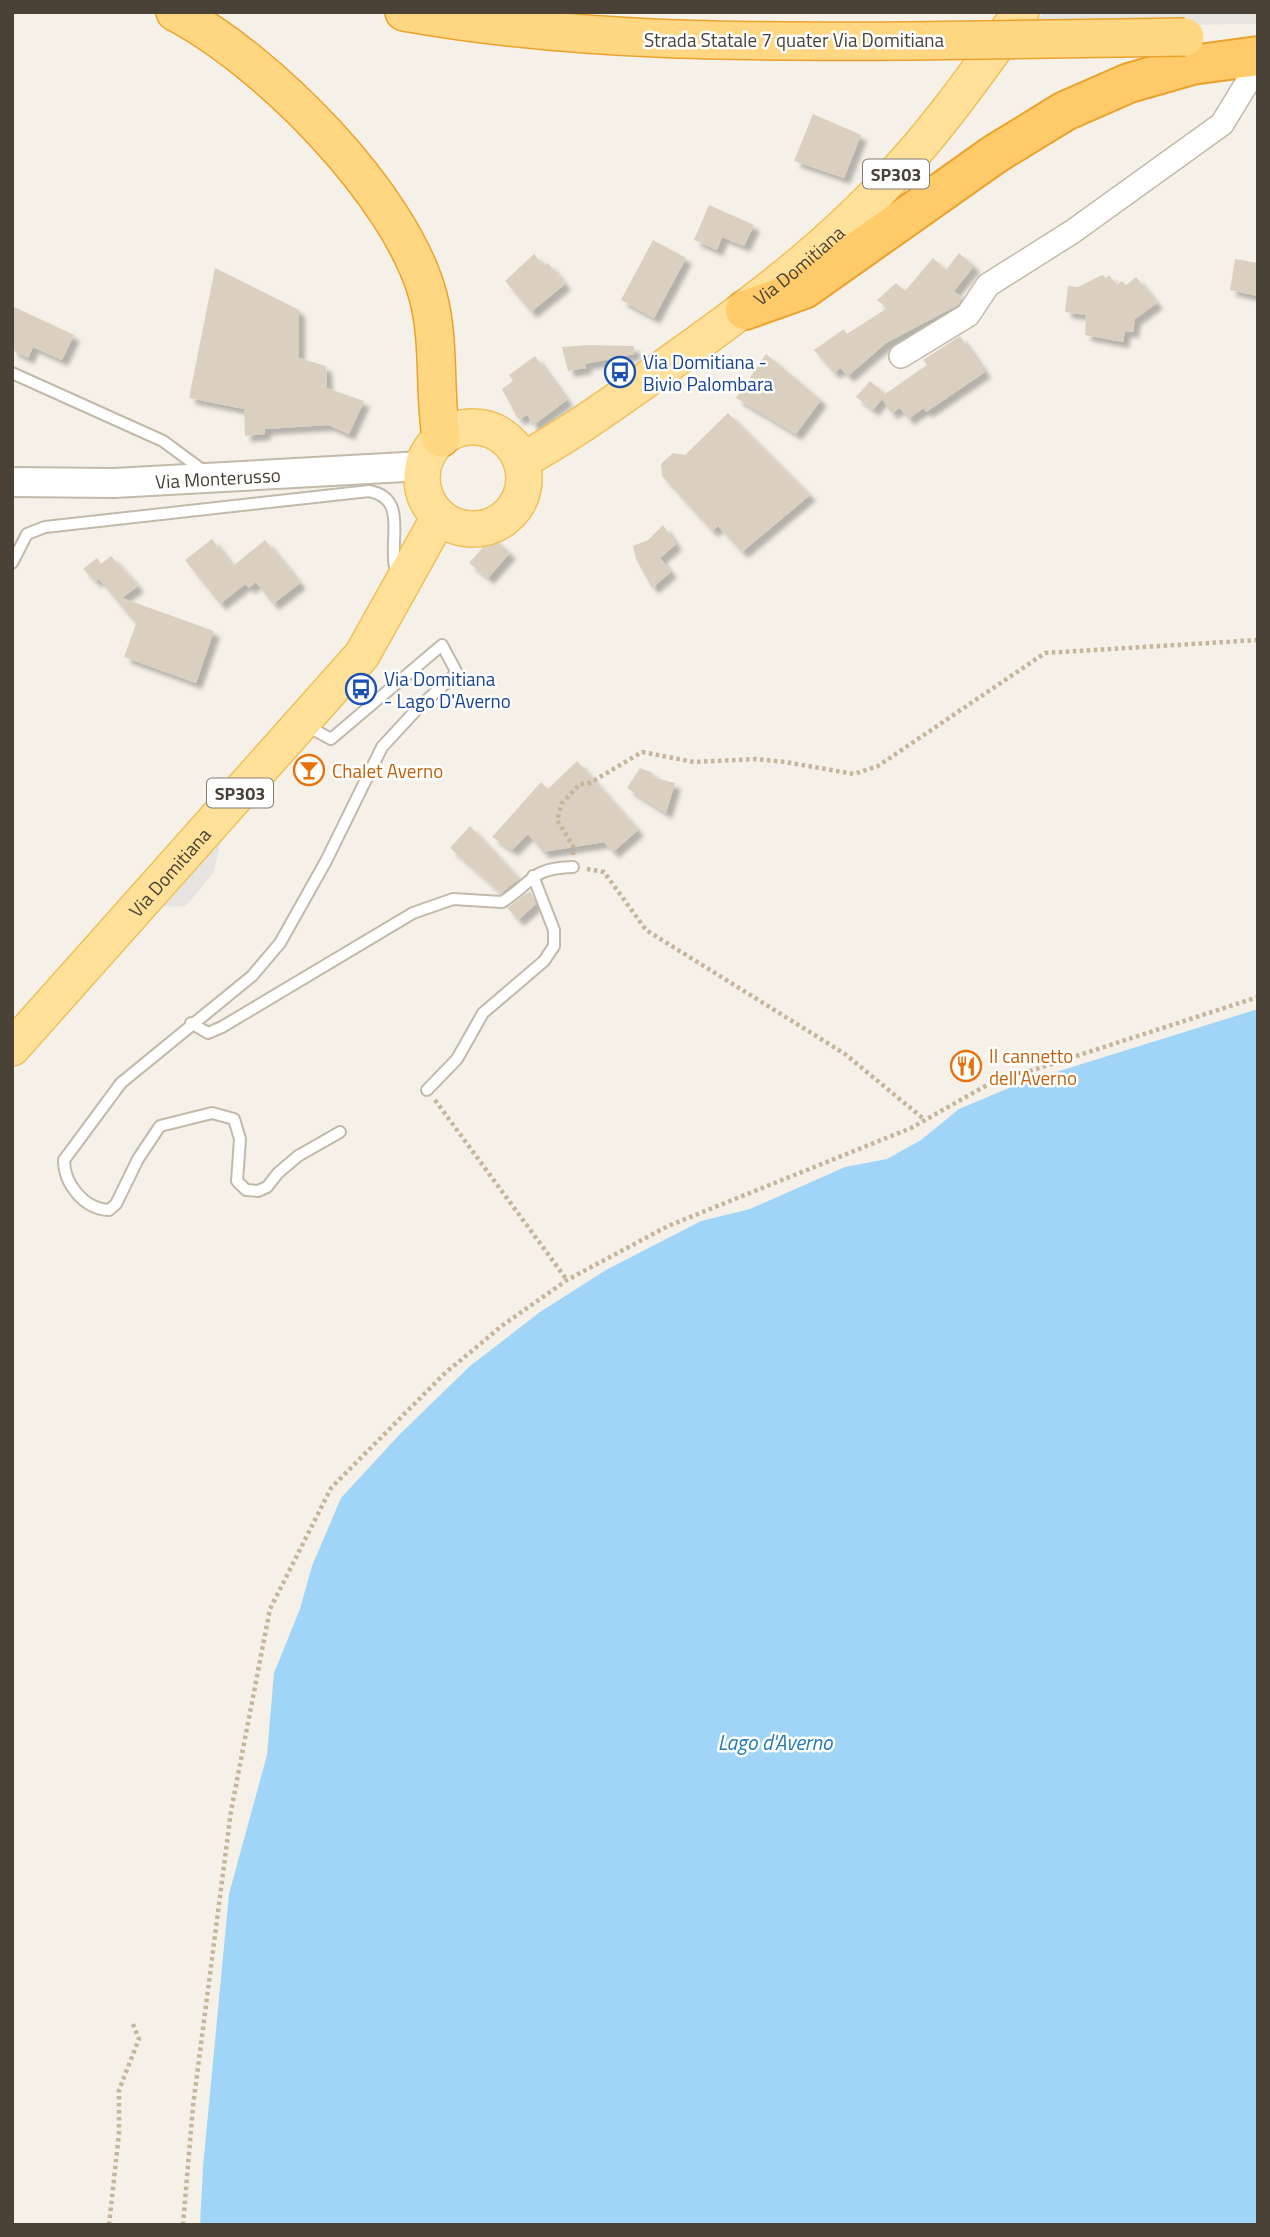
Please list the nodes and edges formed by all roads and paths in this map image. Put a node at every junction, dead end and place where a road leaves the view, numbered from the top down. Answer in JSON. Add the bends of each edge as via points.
{"nodes":[{"id":1,"x":175,"y":12,"type":"edge"},
{"id":2,"x":404,"y":12,"type":"edge"},
{"id":3,"x":1021,"y":12,"type":"edge"},
{"id":4,"x":1258,"y":36,"type":"edge"},
{"id":5,"x":1185,"y":37,"type":"joint"},
{"id":6,"x":1258,"y":56,"type":"edge"},
{"id":7,"x":1258,"y":65,"type":"edge"},
{"id":8,"x":745,"y":310,"type":"junction"},
{"id":9,"x":901,"y":356,"type":"dead end"},
{"id":10,"x":12,"y":373,"type":"edge"},
{"id":11,"x":432,"y":452,"type":"junction"},
{"id":12,"x":521,"y":461,"type":"junction"},
{"id":13,"x":212,"y":477,"type":"junction"},
{"id":14,"x":12,"y":482,"type":"edge"},
{"id":15,"x":439,"y":517,"type":"junction"},
{"id":16,"x":12,"y":563,"type":"edge"},
{"id":17,"x":406,"y":576,"type":"junction"},
{"id":18,"x":1258,"y":640,"type":"edge"},
{"id":19,"x":302,"y":723,"type":"junction"},
{"id":20,"x":573,"y":866,"type":"junction"},
{"id":21,"x":533,"y":876,"type":"junction"},
{"id":22,"x":1258,"y":998,"type":"edge"},
{"id":23,"x":191,"y":1023,"type":"junction"},
{"id":24,"x":12,"y":1048,"type":"edge"},
{"id":25,"x":427,"y":1090,"type":"joint"},
{"id":26,"x":925,"y":1120,"type":"junction"},
{"id":27,"x":340,"y":1132,"type":"dead end"},
{"id":28,"x":567,"y":1280,"type":"junction"},
{"id":29,"x":133,"y":2024,"type":"dead end"},
{"id":30,"x":109,"y":2225,"type":"edge"},
{"id":31,"x":183,"y":2225,"type":"edge"}],
"edges":[{"from":1,"to":11,"type":"highway","via":[[255,65],[319,126],[409,247],[429,298]]},
{"from":2,"to":5,"type":"highway","name":"Strada Statale 7 quater Via Domitiana","bridge":true,"via":[[663,40]]},
{"from":3,"to":8,"type":"main road","name":"Via Domitiana","number":"SP303","via":[[896,174],[819,250]]},
{"from":4,"to":5,"type":"highway"},
{"from":6,"to":8,"type":"highway","via":[[1192,65],[1129,83],[1065,111],[995,154],[804,289]]},
{"from":7,"to":9,"type":"street","via":[[1222,124],[1072,232],[988,285],[968,315]]},
{"from":8,"to":12,"type":"main road","name":"Via Domitiana","number":"SP303","via":[[561,440]]},
{"from":10,"to":13,"type":"lane","via":[[163,441]]},
{"from":11,"to":12,"type":"main road","via":[[466,427],[480,427],[505,438]]},
{"from":11,"to":13,"type":"street","name":"Via Monterusso"},
{"from":11,"to":15,"type":"main road","via":[[424,494]]},
{"from":12,"to":15,"type":"main road","via":[[524,474],[519,500],[502,520],[477,530],[451,525]]},
{"from":13,"to":14,"type":"street","name":"Via Monterusso","via":[[114,483]]},
{"from":15,"to":17,"type":"main road","name":"Via Domitiana","number":"SP303"},
{"from":16,"to":17,"type":"lane","via":[[27,534],[45,527],[369,491],[382,493],[392,503],[396,523],[391,549],[395,567]]},
{"from":17,"to":19,"type":"main road","name":"Via Domitiana","number":"SP303","via":[[362,655]]},
{"from":18,"to":20,"type":"path","via":[[1045,653],[878,766],[854,774],[785,762],[694,762],[642,752],[590,783],[580,784],[562,803],[557,820],[573,846]]},
{"from":19,"to":23,"type":"lane","via":[[331,740],[442,645],[457,673],[382,747],[279,943],[252,976]]},
{"from":19,"to":24,"type":"main road","name":"Via Domitiana","number":"SP303"},
{"from":20,"to":21,"type":"lane","via":[[547,868]]},
{"from":20,"to":26,"type":"path","via":[[604,872],[646,930],[845,1054]]},
{"from":21,"to":23,"type":"lane","via":[[502,902],[453,899],[413,914],[208,1033]]},
{"from":21,"to":25,"type":"lane","via":[[554,930],[554,946],[544,961],[483,1013],[457,1059]]},
{"from":22,"to":26,"type":"path","via":[[987,1085]]},
{"from":23,"to":27,"type":"lane","via":[[121,1083],[64,1160],[69,1186],[97,1210],[109,1210],[116,1204],[160,1126],[212,1112],[234,1119],[240,1139],[237,1181],[246,1190],[258,1191],[298,1156]]},
{"from":25,"to":28,"type":"path"},
{"from":26,"to":28,"type":"path","via":[[668,1226]]},
{"from":28,"to":31,"type":"path","via":[[444,1374],[331,1488],[270,1609],[231,1811],[193,2106]]},
{"from":29,"to":30,"type":"path","via":[[139,2039],[119,2090]]}]}
